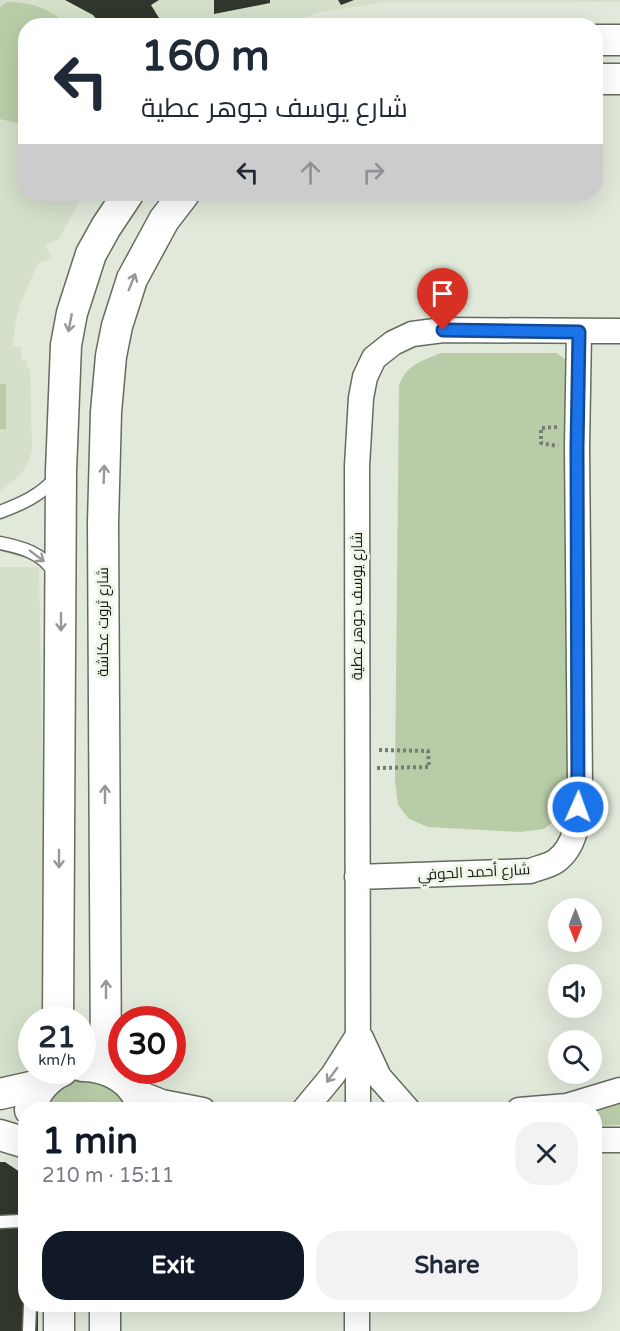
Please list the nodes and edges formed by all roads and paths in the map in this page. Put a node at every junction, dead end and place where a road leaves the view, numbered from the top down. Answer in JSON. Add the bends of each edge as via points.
{"nodes":[{"id":1,"x":603,"y":40,"type":"edge"},
{"id":2,"x":620,"y":40,"type":"edge"},
{"id":3,"x":603,"y":79,"type":"edge"},
{"id":4,"x":620,"y":79,"type":"edge"},
{"id":5,"x":123,"y":201,"type":"edge"},
{"id":6,"x":179,"y":201,"type":"edge"},
{"id":7,"x":620,"y":331,"type":"edge"},
{"id":8,"x":579,"y":332,"type":"junction"},
{"id":9,"x":61,"y":471,"type":"junction"},
{"id":10,"x":0,"y":512,"type":"edge"},
{"id":11,"x":60,"y":523,"type":"junction"},
{"id":12,"x":103,"y":523,"type":"junction"},
{"id":13,"x":0,"y":543,"type":"edge"},
{"id":14,"x":61,"y":588,"type":"junction"},
{"id":15,"x":357,"y":759,"type":"junction"},
{"id":16,"x":357,"y":877,"type":"junction"},
{"id":17,"x":58,"y":1006,"type":"edge"},
{"id":18,"x":68,"y":1006,"type":"edge"},
{"id":19,"x":357,"y":1033,"type":"junction"},
{"id":20,"x":96,"y":1078,"type":"edge"},
{"id":21,"x":39,"y":1084,"type":"edge"},
{"id":22,"x":620,"y":1090,"type":"edge"},
{"id":23,"x":0,"y":1094,"type":"edge"},
{"id":24,"x":138,"y":1100,"type":"edge"},
{"id":25,"x":162,"y":1102,"type":"edge"},
{"id":26,"x":311,"y":1102,"type":"edge"},
{"id":27,"x":358,"y":1102,"type":"edge"},
{"id":28,"x":401,"y":1102,"type":"edge"},
{"id":29,"x":580,"y":1102,"type":"edge"},
{"id":30,"x":0,"y":1135,"type":"edge"},
{"id":31,"x":602,"y":1140,"type":"edge"},
{"id":32,"x":620,"y":1140,"type":"edge"},
{"id":33,"x":18,"y":1141,"type":"edge"},
{"id":34,"x":18,"y":1221,"type":"edge"},
{"id":35,"x":0,"y":1222,"type":"edge"},
{"id":36,"x":30,"y":1312,"type":"edge"},
{"id":37,"x":59,"y":1312,"type":"edge"},
{"id":38,"x":105,"y":1312,"type":"edge"},
{"id":39,"x":357,"y":1312,"type":"edge"},
{"id":40,"x":29,"y":1331,"type":"edge"},
{"id":41,"x":59,"y":1331,"type":"edge"},
{"id":42,"x":105,"y":1331,"type":"edge"},
{"id":43,"x":357,"y":1331,"type":"edge"}],
"edges":[{"from":1,"to":2,"type":"street"},
{"from":3,"to":4,"type":"street"},
{"from":5,"to":9,"type":"street","one_way":true,"via":[[92,254],[72,313],[66,345]]},
{"from":12,"to":6,"type":"street","name":"شارع ثروت عكاشة","one_way":true,"via":[[106,412],[117,326],[132,279]]},
{"from":7,"to":8,"type":"street","name":"شارع يوسف جوهر عطية"},
{"from":8,"to":15,"type":"street","name":"شارع يوسف جوهر عطية","via":[[443,330],[412,334],[374,358],[361,398],[357,466]]},
{"from":8,"to":16,"type":"street","name":"شارع أحمد الحوفي","via":[[580,787],[577,826],[569,847],[555,862],[530,871]]},
{"from":9,"to":10,"type":"lane","via":[[50,486],[25,503]]},
{"from":9,"to":11,"type":"street"},
{"from":11,"to":12,"type":"street"},
{"from":11,"to":14,"type":"street"},
{"from":18,"to":12,"type":"street","name":"شارع ثروت عكاشة","one_way":true},
{"from":13,"to":14,"type":"lane","one_way":true,"via":[[27,548],[50,566]]},
{"from":14,"to":17,"type":"street","one_way":true},
{"from":15,"to":15,"type":"path","via":[[427,751],[429,753],[428,769]]},
{"from":15,"to":16,"type":"street","name":"شارع يوسف جوهر عطية"},
{"from":16,"to":19,"type":"street","name":"شارع يوسف جوهر عطية"},
{"from":19,"to":26,"type":"street","one_way":true,"via":[[333,1075]]},
{"from":19,"to":27,"type":"street","name":"شارع يوسف جوهر عطية"},
{"from":19,"to":28,"type":"street","via":[[379,1077]]},
{"from":20,"to":24,"type":"street","via":[[122,1078]]},
{"from":21,"to":23,"type":"street"},
{"from":22,"to":29,"type":"street"},
{"from":24,"to":25,"type":"street"},
{"from":30,"to":33,"type":"street"},
{"from":31,"to":32,"type":"street"},
{"from":34,"to":35,"type":"lane"},
{"from":36,"to":40,"type":"lane"},
{"from":37,"to":41,"type":"street"},
{"from":38,"to":42,"type":"street"},
{"from":39,"to":43,"type":"street"}]}
